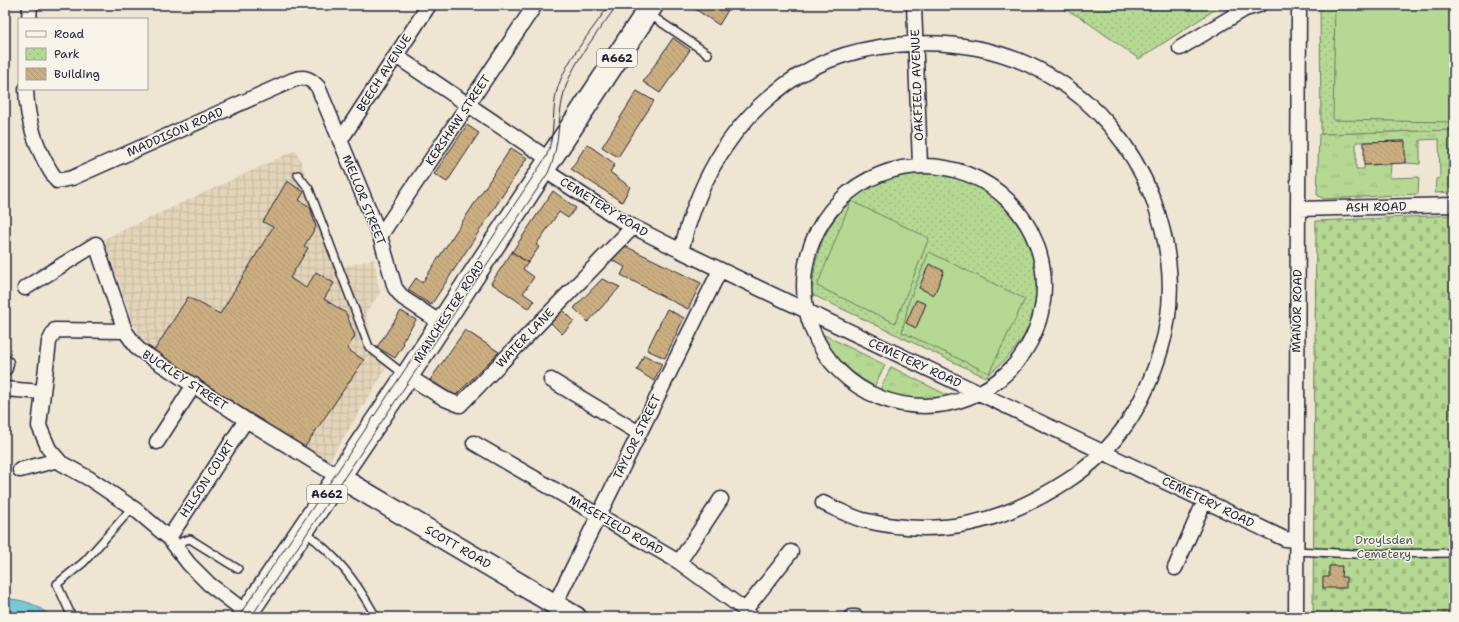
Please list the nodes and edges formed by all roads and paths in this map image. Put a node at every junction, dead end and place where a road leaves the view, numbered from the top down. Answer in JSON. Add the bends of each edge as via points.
{"nodes":[{"id":1,"x":30,"y":5,"type":"edge"},
{"id":2,"x":429,"y":5,"type":"edge"},
{"id":3,"x":535,"y":5,"type":"edge"},
{"id":4,"x":914,"y":5,"type":"edge"},
{"id":5,"x":1259,"y":5,"type":"edge"},
{"id":6,"x":1299,"y":5,"type":"edge"},
{"id":7,"x":649,"y":9,"type":"edge"},
{"id":8,"x":29,"y":18,"type":"edge"},
{"id":9,"x":916,"y":43,"type":"junction"},
{"id":10,"x":1180,"y":48,"type":"dead end"},
{"id":11,"x":708,"y":54,"type":"dead end"},
{"id":12,"x":396,"y":56,"type":"junction"},
{"id":13,"x":293,"y":80,"type":"joint"},
{"id":14,"x":26,"y":90,"type":"edge"},
{"id":15,"x":468,"y":105,"type":"junction"},
{"id":16,"x":340,"y":141,"type":"junction"},
{"id":17,"x":547,"y":165,"type":"junction"},
{"id":18,"x":920,"y":165,"type":"junction"},
{"id":19,"x":298,"y":175,"type":"dead end"},
{"id":20,"x":1454,"y":205,"type":"edge"},
{"id":21,"x":1298,"y":208,"type":"junction"},
{"id":22,"x":633,"y":227,"type":"junction"},
{"id":23,"x":380,"y":236,"type":"junction"},
{"id":24,"x":681,"y":251,"type":"junction"},
{"id":25,"x":720,"y":270,"type":"junction"},
{"id":26,"x":25,"y":288,"type":"dead end"},
{"id":27,"x":803,"y":310,"type":"junction"},
{"id":28,"x":441,"y":323,"type":"junction"},
{"id":29,"x":125,"y":331,"type":"junction"},
{"id":30,"x":407,"y":376,"type":"junction"},
{"id":31,"x":552,"y":380,"type":"dead end"},
{"id":32,"x":194,"y":385,"type":"junction"},
{"id":33,"x":5,"y":389,"type":"edge"},
{"id":34,"x":42,"y":392,"type":"junction"},
{"id":35,"x":979,"y":393,"type":"junction"},
{"id":36,"x":246,"y":420,"type":"junction"},
{"id":37,"x":638,"y":433,"type":"junction"},
{"id":38,"x":157,"y":442,"type":"dead end"},
{"id":39,"x":474,"y":443,"type":"dead end"},
{"id":40,"x":1105,"y":452,"type":"junction"},
{"id":41,"x":58,"y":460,"type":"junction"},
{"id":42,"x":20,"y":470,"type":"dead end"},
{"id":43,"x":339,"y":477,"type":"junction"},
{"id":44,"x":721,"y":499,"type":"dead end"},
{"id":45,"x":1205,"y":500,"type":"junction"},
{"id":46,"x":823,"y":503,"type":"dead end"},
{"id":47,"x":132,"y":508,"type":"junction"},
{"id":48,"x":598,"y":514,"type":"junction"},
{"id":49,"x":303,"y":531,"type":"junction"},
{"id":50,"x":172,"y":543,"type":"junction"},
{"id":51,"x":1295,"y":545,"type":"junction"},
{"id":52,"x":791,"y":552,"type":"dead end"},
{"id":53,"x":1454,"y":552,"type":"edge"},
{"id":54,"x":679,"y":562,"type":"junction"},
{"id":55,"x":1175,"y":568,"type":"dead end"},
{"id":56,"x":238,"y":569,"type":"dead end"},
{"id":57,"x":556,"y":604,"type":"junction"},
{"id":58,"x":748,"y":613,"type":"edge"},
{"id":59,"x":249,"y":616,"type":"edge"},
{"id":60,"x":72,"y":617,"type":"edge"},
{"id":61,"x":376,"y":617,"type":"edge"},
{"id":62,"x":576,"y":617,"type":"edge"},
{"id":63,"x":851,"y":617,"type":"edge"},
{"id":64,"x":856,"y":617,"type":"edge"},
{"id":65,"x":1296,"y":617,"type":"edge"}],
"edges":[{"from":1,"to":8,"type":"street"},
{"from":2,"to":12,"type":"street","name":"BEECH AVENUE"},
{"from":3,"to":15,"type":"street","name":"KERSHAW STREET"},
{"from":4,"to":9,"type":"street","name":"OAKFIELD AVENUE"},
{"from":5,"to":10,"type":"street","via":[[1245,9]]},
{"from":6,"to":21,"type":"street","name":"MANOR ROAD"},
{"from":7,"to":11,"type":"lane"},
{"from":7,"to":17,"type":"main road","name":"MANCHESTER ROAD","number":"A662"},
{"from":9,"to":18,"type":"street","name":"OAKFIELD AVENUE"},
{"from":9,"to":24,"type":"street","via":[[882,46],[838,55],[798,76],[774,93],[740,126],[708,173],[695,203]]},
{"from":9,"to":40,"type":"street","via":[[982,48],[1036,67],[1059,81],[1102,117],[1125,146],[1147,184],[1167,244],[1170,277],[1167,323],[1157,362],[1141,400]]},
{"from":12,"to":15,"type":"street","name":"CEMETERY ROAD"},
{"from":12,"to":16,"type":"street","name":"BEECH AVENUE"},
{"from":13,"to":14,"type":"street","name":"MADDISON ROAD","via":[[72,178],[57,181],[38,149]]},
{"from":13,"to":16,"type":"street","name":"MELLOR STREET","via":[[308,78],[318,87]]},
{"from":15,"to":17,"type":"street","name":"CEMETERY ROAD"},
{"from":15,"to":23,"type":"street","name":"KERSHAW STREET"},
{"from":16,"to":23,"type":"street","name":"MELLOR STREET"},
{"from":17,"to":22,"type":"street","name":"CEMETERY ROAD"},
{"from":17,"to":28,"type":"main road","name":"MANCHESTER ROAD","number":"A662"},
{"from":18,"to":27,"type":"street","via":[[874,176],[839,200],[826,217],[808,256]]},
{"from":18,"to":35,"type":"street","via":[[962,169],[1007,197],[1026,222],[1042,261],[1044,300],[1038,325],[1016,360]]},
{"from":19,"to":30,"type":"lane","via":[[309,189],[369,347]]},
{"from":20,"to":21,"type":"street","name":"ASH ROAD"},
{"from":21,"to":51,"type":"street","name":"MANOR ROAD"},
{"from":22,"to":24,"type":"street","name":"CEMETERY ROAD"},
{"from":22,"to":30,"type":"street","name":"WATER LANE","via":[[460,405]]},
{"from":23,"to":28,"type":"street","name":"MELLOR STREET","via":[[395,288],[403,298]]},
{"from":24,"to":25,"type":"street","name":"CEMETERY ROAD"},
{"from":25,"to":27,"type":"street","name":"CEMETERY ROAD"},
{"from":25,"to":37,"type":"street","name":"TAYLOR STREET"},
{"from":26,"to":29,"type":"street","name":"BUCKLEY STREET","via":[[96,244]]},
{"from":27,"to":35,"type":"street","name":"CEMETERY ROAD"},
{"from":27,"to":35,"type":"street","via":[[826,358],[852,384],[872,396],[894,404],[935,407]]},
{"from":28,"to":30,"type":"main road","name":"MANCHESTER ROAD","number":"A662"},
{"from":29,"to":32,"type":"street","name":"BUCKLEY STREET","via":[[138,349]]},
{"from":29,"to":34,"type":"street","via":[[55,330],[49,342]]},
{"from":30,"to":43,"type":"main road","name":"MANCHESTER ROAD","number":"A662"},
{"from":31,"to":37,"type":"street"},
{"from":32,"to":36,"type":"street","name":"BUCKLEY STREET"},
{"from":32,"to":38,"type":"street"},
{"from":33,"to":34,"type":"street"},
{"from":34,"to":41,"type":"street","via":[[39,426],[49,448]]},
{"from":35,"to":40,"type":"street","name":"CEMETERY ROAD"},
{"from":36,"to":43,"type":"street","name":"BUCKLEY STREET"},
{"from":36,"to":50,"type":"street","name":"HILSON COURT"},
{"from":37,"to":48,"type":"street","name":"TAYLOR STREET"},
{"from":39,"to":48,"type":"street","name":"MASEFIELD ROAD"},
{"from":40,"to":45,"type":"street","name":"CEMETERY ROAD"},
{"from":40,"to":46,"type":"street","via":[[1052,491],[982,522],[936,527],[903,527],[860,519]]},
{"from":41,"to":42,"type":"street"},
{"from":41,"to":47,"type":"street"},
{"from":43,"to":49,"type":"main road","name":"MANCHESTER ROAD","number":"A662"},
{"from":43,"to":57,"type":"street","name":"SCOTT ROAD"},
{"from":44,"to":54,"type":"street"},
{"from":45,"to":51,"type":"street","name":"CEMETERY ROAD"},
{"from":45,"to":55,"type":"street"},
{"from":47,"to":50,"type":"street"},
{"from":47,"to":60,"type":"lane","via":[[84,562],[57,584]]},
{"from":48,"to":54,"type":"street","name":"MASEFIELD ROAD"},
{"from":48,"to":57,"type":"street","name":"TAYLOR STREET"},
{"from":49,"to":59,"type":"main road","name":"MANCHESTER ROAD","number":"A662"},
{"from":49,"to":61,"type":"lane","via":[[333,555],[359,587]]},
{"from":50,"to":56,"type":"lane","via":[[190,539]]},
{"from":50,"to":59,"type":"street","via":[[209,584]]},
{"from":51,"to":53,"type":"lane","via":[[1357,554]]},
{"from":51,"to":65,"type":"street","name":"MANOR ROAD"},
{"from":52,"to":58,"type":"street"},
{"from":54,"to":58,"type":"street","name":"MASEFIELD ROAD"},
{"from":57,"to":62,"type":"street","name":"SCOTT ROAD"},
{"from":63,"to":64,"type":"street"}]}
